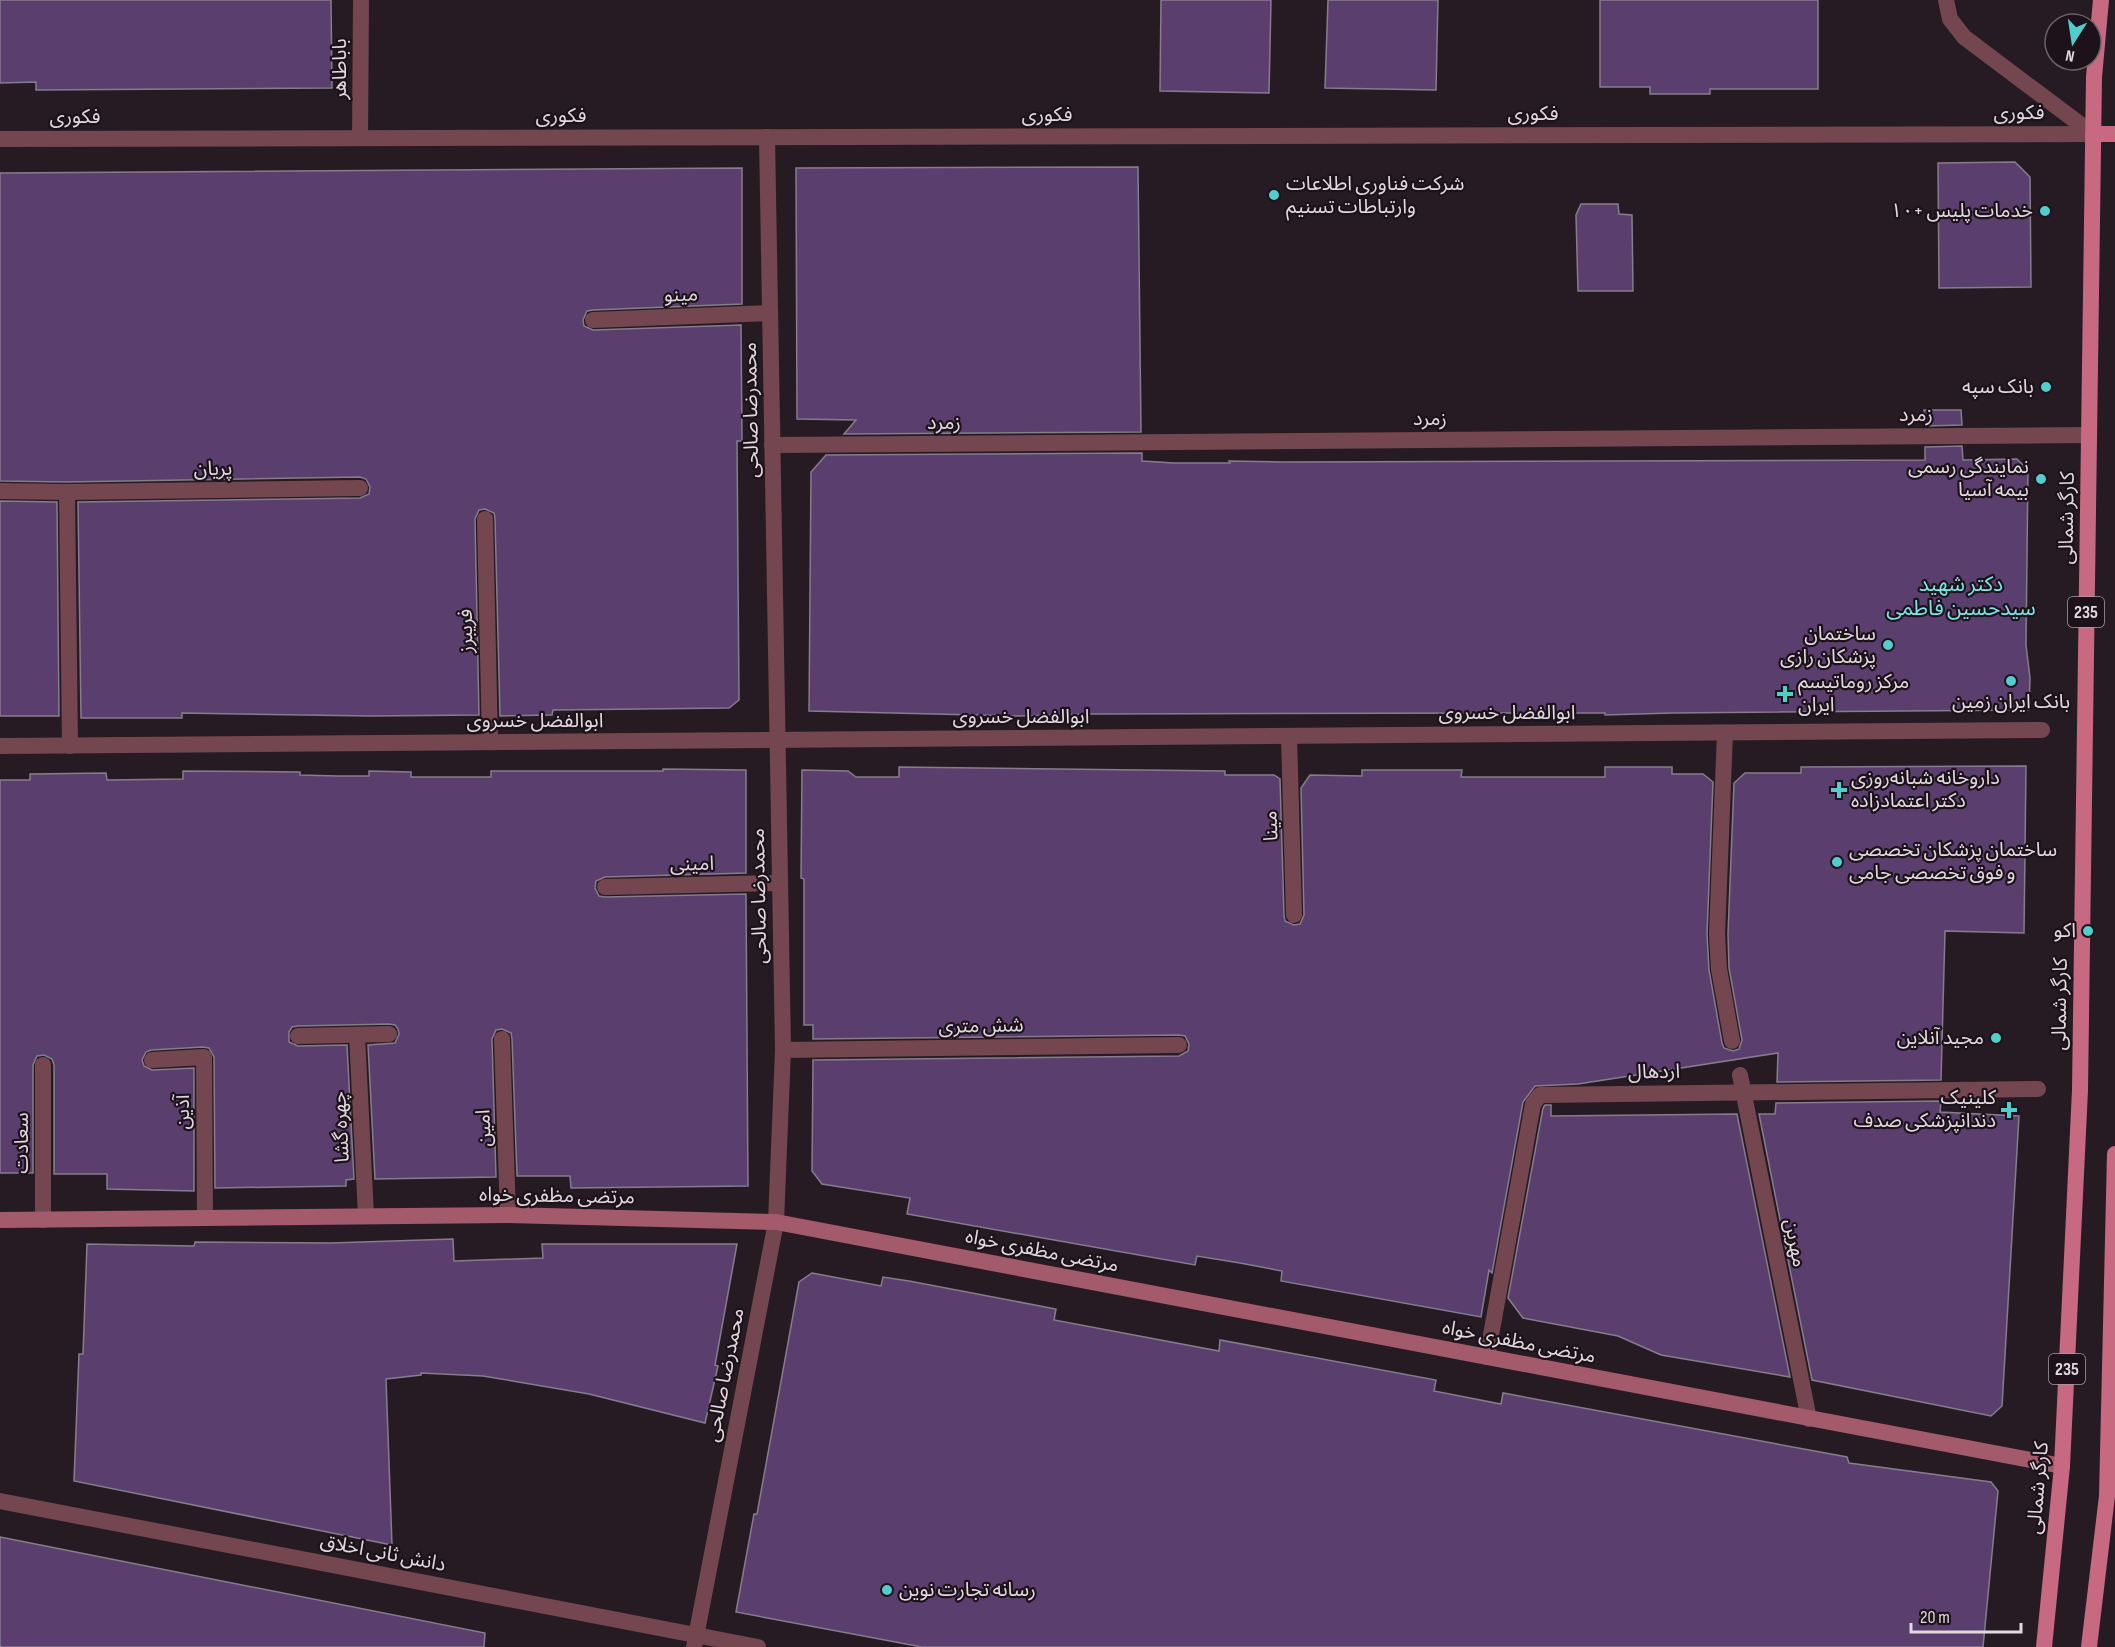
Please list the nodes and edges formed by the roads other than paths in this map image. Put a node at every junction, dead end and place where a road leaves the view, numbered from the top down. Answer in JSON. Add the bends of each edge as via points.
{"nodes":[{"id":1,"x":361,"y":0,"type":"edge"},
{"id":2,"x":1946,"y":0,"type":"edge"},
{"id":3,"x":2101,"y":0,"type":"edge"},
{"id":4,"x":2093,"y":134,"type":"junction"},
{"id":5,"x":2115,"y":134,"type":"edge"},
{"id":6,"x":767,"y":137,"type":"junction"},
{"id":7,"x":360,"y":138,"type":"junction"},
{"id":8,"x":0,"y":139,"type":"edge"},
{"id":9,"x":770,"y":313,"type":"junction"},
{"id":10,"x":592,"y":320,"type":"dead end"},
{"id":11,"x":2089,"y":435,"type":"junction"},
{"id":12,"x":772,"y":445,"type":"junction"},
{"id":13,"x":360,"y":488,"type":"dead end"},
{"id":14,"x":0,"y":491,"type":"edge"},
{"id":15,"x":67,"y":492,"type":"junction"},
{"id":16,"x":485,"y":519,"type":"dead end"},
{"id":17,"x":2042,"y":730,"type":"dead end"},
{"id":18,"x":1725,"y":733,"type":"junction"},
{"id":19,"x":1289,"y":736,"type":"junction"},
{"id":20,"x":777,"y":740,"type":"junction"},
{"id":21,"x":490,"y":742,"type":"junction"},
{"id":22,"x":0,"y":746,"type":"edge"},
{"id":23,"x":70,"y":746,"type":"junction"},
{"id":24,"x":780,"y":884,"type":"junction"},
{"id":25,"x":605,"y":887,"type":"dead end"},
{"id":26,"x":1294,"y":915,"type":"dead end"},
{"id":27,"x":357,"y":1035,"type":"junction"},
{"id":28,"x":389,"y":1035,"type":"dead end"},
{"id":29,"x":298,"y":1036,"type":"dead end"},
{"id":30,"x":502,"y":1039,"type":"dead end"},
{"id":31,"x":1732,"y":1041,"type":"dead end"},
{"id":32,"x":1179,"y":1045,"type":"dead end"},
{"id":33,"x":783,"y":1050,"type":"junction"},
{"id":34,"x":152,"y":1060,"type":"dead end"},
{"id":35,"x":43,"y":1065,"type":"dead end"},
{"id":36,"x":1740,"y":1075,"type":"dead end"},
{"id":37,"x":2038,"y":1089,"type":"dead end"},
{"id":38,"x":1744,"y":1092,"type":"junction"},
{"id":39,"x":2115,"y":1154,"type":"edge"},
{"id":40,"x":508,"y":1215,"type":"junction"},
{"id":41,"x":366,"y":1216,"type":"junction"},
{"id":42,"x":205,"y":1218,"type":"junction"},
{"id":43,"x":0,"y":1220,"type":"edge"},
{"id":44,"x":43,"y":1220,"type":"junction"},
{"id":45,"x":776,"y":1222,"type":"junction"},
{"id":46,"x":1487,"y":1357,"type":"junction"},
{"id":47,"x":1809,"y":1419,"type":"junction"},
{"id":48,"x":2062,"y":1467,"type":"junction"},
{"id":49,"x":2111,"y":1496,"type":"edge"},
{"id":50,"x":0,"y":1501,"type":"edge"},
{"id":51,"x":695,"y":1641,"type":"edge"},
{"id":52,"x":758,"y":1647,"type":"edge"},
{"id":53,"x":2044,"y":1647,"type":"edge"},
{"id":54,"x":2089,"y":1647,"type":"edge"}],
"edges":[{"from":1,"to":7,"type":"street","name":"باباطاهر"},
{"from":2,"to":4,"type":"street","via":[[1950,19],[1964,37]]},
{"from":3,"to":4,"type":"main road","name":"کارگر شمالی","number":"235"},
{"from":4,"to":5,"type":"main road"},
{"from":4,"to":6,"type":"street","name":"فکوری"},
{"from":4,"to":11,"type":"main road","name":"کارگر شمالی","number":"235"},
{"from":6,"to":7,"type":"street","name":"فکوری"},
{"from":6,"to":9,"type":"street","name":"محمدرضا صالحی"},
{"from":7,"to":8,"type":"street","name":"فکوری"},
{"from":9,"to":10,"type":"street","name":"مینو"},
{"from":9,"to":12,"type":"street","name":"محمدرضا صالحی"},
{"from":11,"to":12,"type":"street","name":"زمرد"},
{"from":11,"to":48,"type":"main road","name":"کارگر شمالی","number":"235","via":[[2080,1090]]},
{"from":12,"to":20,"type":"street","name":"محمدرضا صالحی"},
{"from":13,"to":15,"type":"street","name":"پریان"},
{"from":14,"to":15,"type":"street","name":"پریان"},
{"from":15,"to":23,"type":"street"},
{"from":16,"to":21,"type":"street","name":"فریبرز"},
{"from":17,"to":18,"type":"street","name":"ابوالفضل خسروی"},
{"from":18,"to":19,"type":"street","name":"ابوالفضل خسروی"},
{"from":18,"to":31,"type":"street","via":[[1717,934]]},
{"from":19,"to":20,"type":"street","name":"ابوالفضل خسروی"},
{"from":19,"to":26,"type":"street","name":"مینا"},
{"from":20,"to":21,"type":"street","name":"ابوالفضل خسروی"},
{"from":20,"to":24,"type":"street","name":"محمدرضا صالحی"},
{"from":21,"to":23,"type":"street","name":"ابوالفضل خسروی"},
{"from":22,"to":23,"type":"street","name":"ابوالفضل خسروی"},
{"from":24,"to":25,"type":"street","name":"امینی"},
{"from":24,"to":33,"type":"street","name":"محمدرضا صالحی"},
{"from":27,"to":28,"type":"street"},
{"from":27,"to":29,"type":"street"},
{"from":27,"to":41,"type":"street","name":"چهره گشا"},
{"from":30,"to":40,"type":"street","name":"امین"},
{"from":32,"to":33,"type":"street","name":"شش متری"},
{"from":33,"to":45,"type":"street","name":"محمدرضا صالحی"},
{"from":34,"to":42,"type":"street","name":"آذین","via":[[204,1057]]},
{"from":35,"to":44,"type":"street","name":"سعادت"},
{"from":36,"to":38,"type":"street","name":"مهرین"},
{"from":37,"to":38,"type":"street","name":"اردهال"},
{"from":38,"to":46,"type":"street","name":"اردهال","via":[[1536,1098]]},
{"from":38,"to":47,"type":"street","name":"مهرین"},
{"from":39,"to":49,"type":"main road"},
{"from":40,"to":41,"type":"main road","name":"مرتضی مظفری خواه"},
{"from":40,"to":45,"type":"main road","name":"مرتضی مظفری خواه"},
{"from":41,"to":42,"type":"main road","name":"مرتضی مظفری خواه"},
{"from":42,"to":44,"type":"main road","name":"مرتضی مظفری خواه"},
{"from":43,"to":44,"type":"main road","name":"مرتضی مظفری خواه"},
{"from":45,"to":46,"type":"main road","name":"مرتضی مظفری خواه"},
{"from":45,"to":51,"type":"street","name":"محمدرضا صالحی"},
{"from":46,"to":47,"type":"main road","name":"مرتضی مظفری خواه"},
{"from":47,"to":48,"type":"main road","name":"مرتضی مظفری خواه"},
{"from":48,"to":53,"type":"main road","name":"کارگر شمالی","number":"235"},
{"from":49,"to":54,"type":"main road"},
{"from":50,"to":51,"type":"street","name":"دانش ثانی اخلاق"},
{"from":51,"to":52,"type":"street","name":"دانش ثانی اخلاق"}]}
